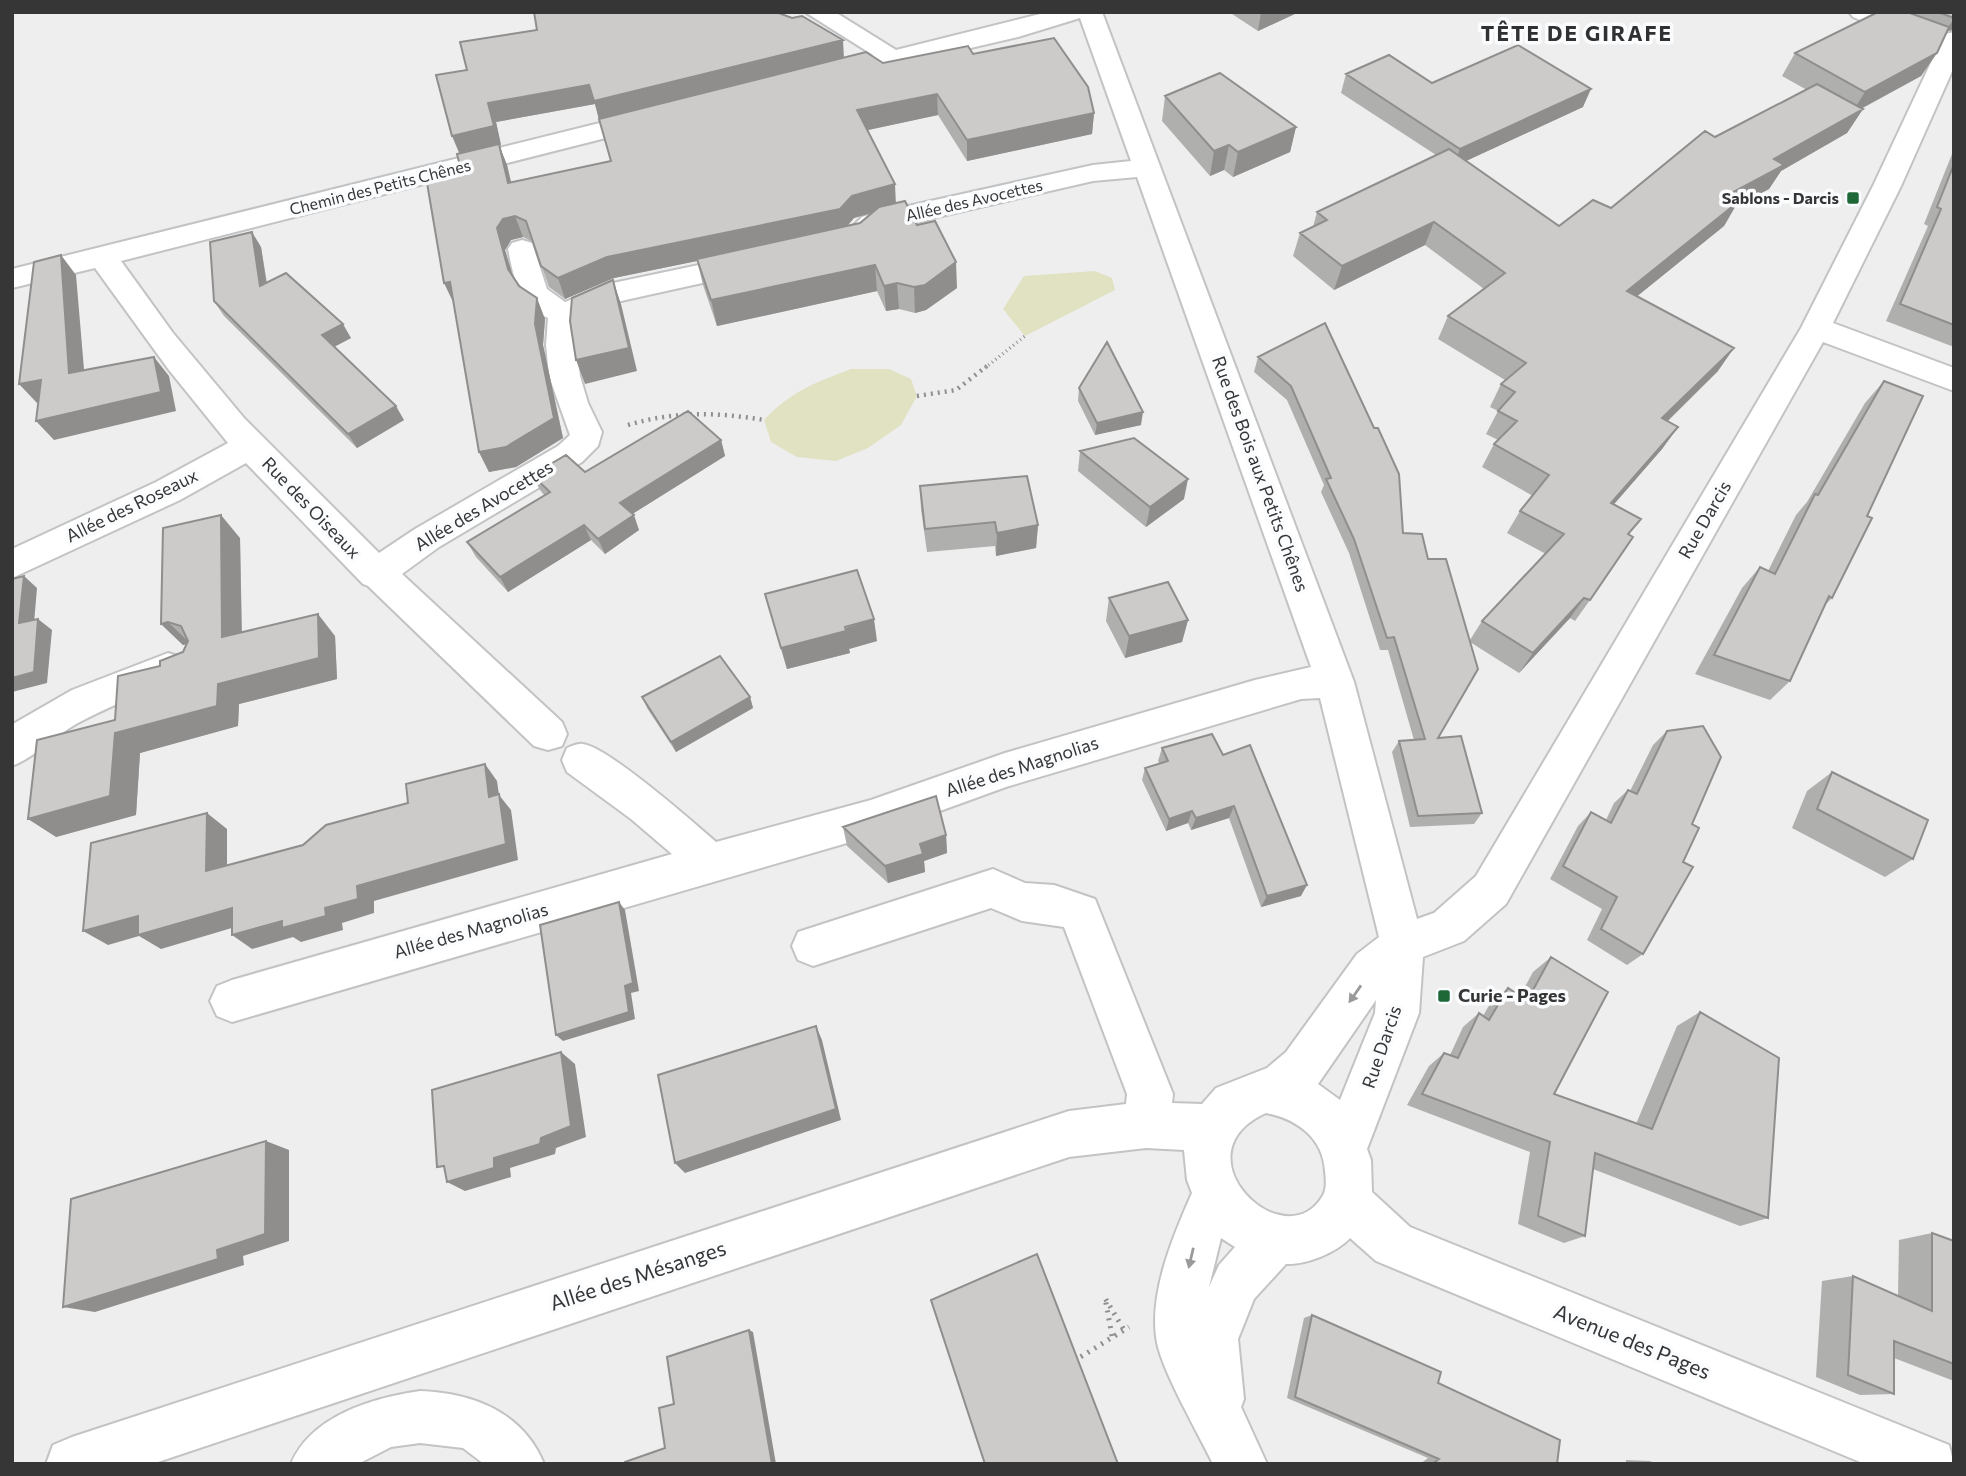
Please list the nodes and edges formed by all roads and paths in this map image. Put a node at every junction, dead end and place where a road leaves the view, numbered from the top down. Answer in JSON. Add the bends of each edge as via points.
{"nodes":[{"id":1,"x":817,"y":12,"type":"edge"},
{"id":2,"x":1074,"y":12,"type":"edge"},
{"id":3,"x":1090,"y":12,"type":"edge"},
{"id":4,"x":1861,"y":12,"type":"edge"},
{"id":5,"x":1952,"y":42,"type":"edge"},
{"id":6,"x":889,"y":58,"type":"junction"},
{"id":7,"x":803,"y":80,"type":"edge"},
{"id":8,"x":682,"y":110,"type":"edge"},
{"id":9,"x":1149,"y":167,"type":"junction"},
{"id":10,"x":839,"y":243,"type":"edge"},
{"id":11,"x":522,"y":250,"type":"dead end"},
{"id":12,"x":104,"y":256,"type":"junction"},
{"id":13,"x":775,"y":257,"type":"edge"},
{"id":14,"x":12,"y":279,"type":"edge"},
{"id":15,"x":564,"y":314,"type":"junction"},
{"id":16,"x":1816,"y":328,"type":"junction"},
{"id":17,"x":1025,"y":336,"type":"dead end"},
{"id":18,"x":1954,"y":380,"type":"edge"},
{"id":19,"x":918,"y":396,"type":"dead end"},
{"id":20,"x":764,"y":420,"type":"dead end"},
{"id":21,"x":587,"y":438,"type":"junction"},
{"id":22,"x":250,"y":446,"type":"junction"},
{"id":23,"x":12,"y":564,"type":"edge"},
{"id":24,"x":375,"y":574,"type":"junction"},
{"id":25,"x":189,"y":661,"type":"edge"},
{"id":26,"x":1335,"y":682,"type":"junction"},
{"id":27,"x":548,"y":734,"type":"dead end"},
{"id":28,"x":12,"y":749,"type":"edge"},
{"id":29,"x":581,"y":760,"type":"dead end"},
{"id":30,"x":710,"y":862,"type":"junction"},
{"id":31,"x":1402,"y":945,"type":"junction"},
{"id":32,"x":813,"y":946,"type":"dead end"},
{"id":33,"x":232,"y":1001,"type":"dead end"},
{"id":34,"x":1275,"y":1090,"type":"junction"},
{"id":35,"x":1146,"y":1125,"type":"junction"},
{"id":36,"x":1211,"y":1128,"type":"junction"},
{"id":37,"x":1345,"y":1145,"type":"junction"},
{"id":38,"x":1216,"y":1195,"type":"junction"},
{"id":39,"x":1346,"y":1201,"type":"junction"},
{"id":40,"x":1275,"y":1239,"type":"junction"},
{"id":41,"x":1182,"y":1298,"type":"junction"},
{"id":42,"x":1124,"y":1330,"type":"junction"},
{"id":43,"x":1112,"y":1336,"type":"junction"},
{"id":44,"x":1069,"y":1364,"type":"edge"},
{"id":45,"x":1230,"y":1441,"type":"edge"},
{"id":46,"x":72,"y":1464,"type":"edge"},
{"id":47,"x":317,"y":1464,"type":"edge"},
{"id":48,"x":517,"y":1464,"type":"edge"},
{"id":49,"x":1930,"y":1464,"type":"edge"}],
"edges":[{"from":1,"to":6,"type":"street"},
{"from":2,"to":6,"type":"street","via":[[1009,32]]},
{"from":3,"to":9,"type":"street","name":"Rue des Bois aux Petits Chênes"},
{"from":4,"to":5,"type":"street","name":"Rue Darcis"},
{"from":5,"to":16,"type":"street","name":"Rue Darcis"},
{"from":6,"to":7,"type":"street"},
{"from":8,"to":12,"type":"street","name":"Chemin des Petits Chênes"},
{"from":9,"to":10,"type":"street","name":"Allée des Avocettes","via":[[1093,173],[872,223],[859,237]]},
{"from":9,"to":26,"type":"street","name":"Rue des Bois aux Petits Chênes"},
{"from":11,"to":15,"type":"street","via":[[533,295]]},
{"from":12,"to":14,"type":"street","name":"Chemin des Petits Chênes"},
{"from":12,"to":22,"type":"street","name":"Rue des Oiseaux","via":[[125,292]]},
{"from":13,"to":15,"type":"street","via":[[613,293]]},
{"from":15,"to":21,"type":"street","via":[[559,337],[570,398],[586,424]]},
{"from":16,"to":18,"type":"street"},
{"from":16,"to":31,"type":"street","name":"Rue Darcis","via":[[1491,890],[1450,927]]},
{"from":17,"to":19,"type":"path","via":[[956,390]]},
{"from":20,"to":21,"type":"path","via":[[713,411],[666,412]]},
{"from":21,"to":24,"type":"street","name":"Allée des Avocettes","via":[[570,454],[426,538]]},
{"from":22,"to":23,"type":"street","name":"Allée des Roseaux","via":[[168,491]]},
{"from":22,"to":24,"type":"street","name":"Rue des Oiseaux"},
{"from":24,"to":27,"type":"street","name":"Rue des Oiseaux","via":[[476,662]]},
{"from":25,"to":28,"type":"street","via":[[121,684],[75,706]]},
{"from":26,"to":30,"type":"street","name":"Allée des Magnolias","via":[[1301,683],[1255,696],[1005,770],[871,818]]},
{"from":26,"to":31,"type":"street","name":"Rue des Bois aux Petits Chênes"},
{"from":29,"to":30,"type":"street","via":[[645,806]]},
{"from":30,"to":33,"type":"street","name":"Allée des Magnolias"},
{"from":31,"to":34,"type":"street","name":"Rue Darcis","one_way":true,"via":[[1372,969],[1302,1068]]},
{"from":31,"to":37,"type":"street","name":"Rue Darcis","via":[[1397,1013]]},
{"from":32,"to":35,"type":"street","via":[[993,888],[1022,902],[1054,904],[1080,913],[1150,1094]]},
{"from":34,"to":36,"type":"street","via":[[1242,1096],[1224,1109]]},
{"from":34,"to":37,"type":"street","via":[[1307,1100],[1322,1111]]},
{"from":35,"to":36,"type":"street","name":"Allée des Mésanges"},
{"from":35,"to":46,"type":"street","name":"Allée des Mésanges","via":[[1058,1138]]},
{"from":36,"to":38,"type":"street","via":[[1206,1150]]},
{"from":37,"to":39,"type":"street","via":[[1350,1164]]},
{"from":38,"to":40,"type":"street","via":[[1231,1215],[1251,1230]]},
{"from":38,"to":41,"type":"street","one_way":true,"via":[[1195,1242]]},
{"from":39,"to":40,"type":"street","via":[[1318,1233],[1297,1240]]},
{"from":39,"to":49,"type":"street","name":"Avenue des Pages","via":[[1394,1244]]},
{"from":40,"to":45,"type":"street","via":[[1237,1282],[1213,1339]]},
{"from":41,"to":42,"type":"path"},
{"from":41,"to":45,"type":"street","via":[[1183,1346]]},
{"from":42,"to":43,"type":"path"},
{"from":42,"to":43,"type":"path","via":[[1105,1298]]},
{"from":43,"to":44,"type":"path"},
{"from":47,"to":48,"type":"street","via":[[373,1426],[424,1414],[470,1423],[509,1449]]}]}
